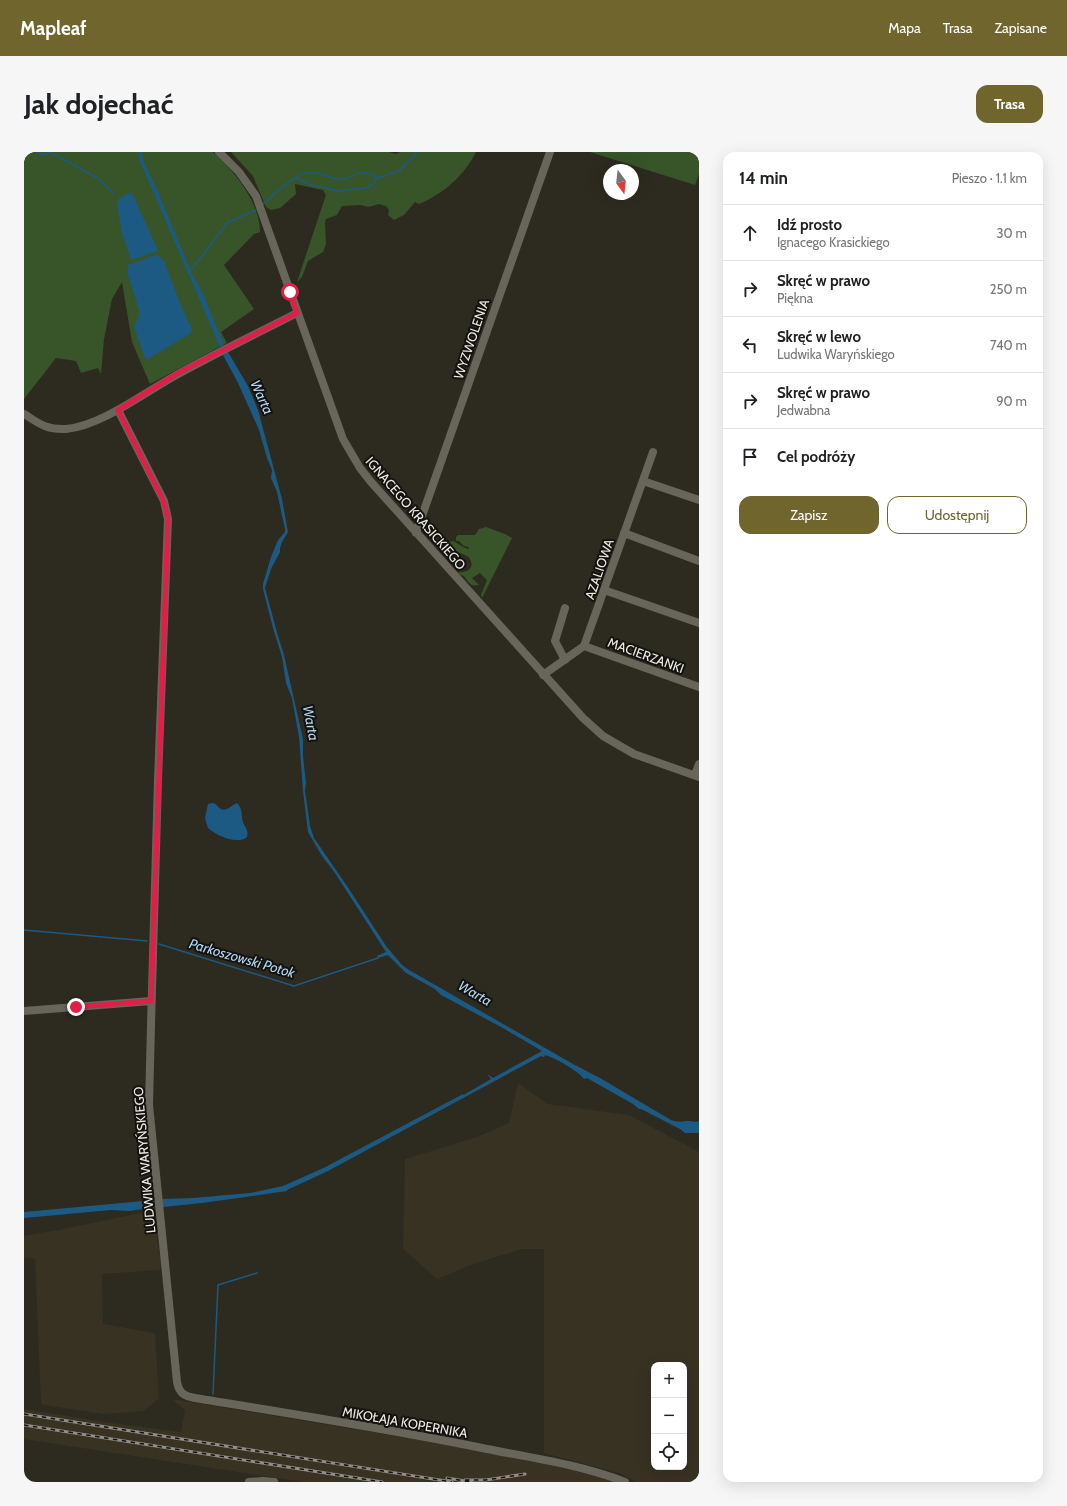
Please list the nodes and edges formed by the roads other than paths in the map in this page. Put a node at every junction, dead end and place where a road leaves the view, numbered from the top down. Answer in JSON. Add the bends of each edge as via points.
{"nodes":[{"id":1,"x":219,"y":152,"type":"edge"},
{"id":2,"x":550,"y":152,"type":"edge"},
{"id":3,"x":297,"y":313,"type":"junction"},
{"id":4,"x":118,"y":410,"type":"junction"},
{"id":5,"x":24,"y":414,"type":"edge"},
{"id":6,"x":653,"y":452,"type":"dead end"},
{"id":7,"x":643,"y":480,"type":"junction"},
{"id":8,"x":699,"y":500,"type":"edge"},
{"id":9,"x":416,"y":533,"type":"junction"},
{"id":10,"x":624,"y":533,"type":"junction"},
{"id":11,"x":699,"y":561,"type":"edge"},
{"id":12,"x":604,"y":590,"type":"junction"},
{"id":13,"x":565,"y":608,"type":"dead end"},
{"id":14,"x":699,"y":623,"type":"edge"},
{"id":15,"x":584,"y":646,"type":"junction"},
{"id":16,"x":565,"y":660,"type":"junction"},
{"id":17,"x":542,"y":675,"type":"junction"},
{"id":18,"x":699,"y":687,"type":"edge"},
{"id":19,"x":699,"y":764,"type":"edge"},
{"id":20,"x":697,"y":776,"type":"edge"},
{"id":21,"x":151,"y":1001,"type":"junction"},
{"id":22,"x":24,"y":1011,"type":"edge"},
{"id":23,"x":179,"y":1391,"type":"joint"},
{"id":24,"x":249,"y":1482,"type":"edge"},
{"id":25,"x":274,"y":1482,"type":"edge"},
{"id":26,"x":625,"y":1482,"type":"edge"}],
"edges":[{"from":1,"to":3,"type":"street","name":"IGNACEGO KRASICKIEGO","via":[[239,172],[256,196]]},
{"from":2,"to":9,"type":"street","name":"WYZWOLENIA"},
{"from":3,"to":4,"type":"street","via":[[180,372]]},
{"from":3,"to":9,"type":"street","name":"IGNACEGO KRASICKIEGO","via":[[343,439],[370,482]]},
{"from":4,"to":5,"type":"street","via":[[81,426],[66,429],[48,429]]},
{"from":4,"to":21,"type":"street","name":"LUDWIKA WARYŃSKIEGO","via":[[164,502],[168,519]]},
{"from":6,"to":7,"type":"street","name":"AZALIOWA"},
{"from":7,"to":8,"type":"street"},
{"from":7,"to":10,"type":"street","name":"AZALIOWA"},
{"from":9,"to":17,"type":"street","name":"IGNACEGO KRASICKIEGO"},
{"from":10,"to":11,"type":"street"},
{"from":10,"to":12,"type":"street","name":"AZALIOWA"},
{"from":12,"to":14,"type":"street"},
{"from":12,"to":15,"type":"street","name":"AZALIOWA"},
{"from":13,"to":16,"type":"street","via":[[555,641]]},
{"from":15,"to":16,"type":"street"},
{"from":15,"to":18,"type":"street","name":"MACIERZANKI"},
{"from":16,"to":17,"type":"street"},
{"from":17,"to":20,"type":"street","name":"IGNACEGO KRASICKIEGO","via":[[582,718],[603,736],[634,754]]},
{"from":19,"to":20,"type":"street"},
{"from":21,"to":22,"type":"street"},
{"from":21,"to":23,"type":"street","name":"LUDWIKA WARYŃSKIEGO","via":[[149,1105]]},
{"from":23,"to":26,"type":"street","name":"MIKOŁAJA KOPERNIKA","via":[[195,1398],[440,1439],[585,1469]]},
{"from":24,"to":25,"type":"street"}]}
